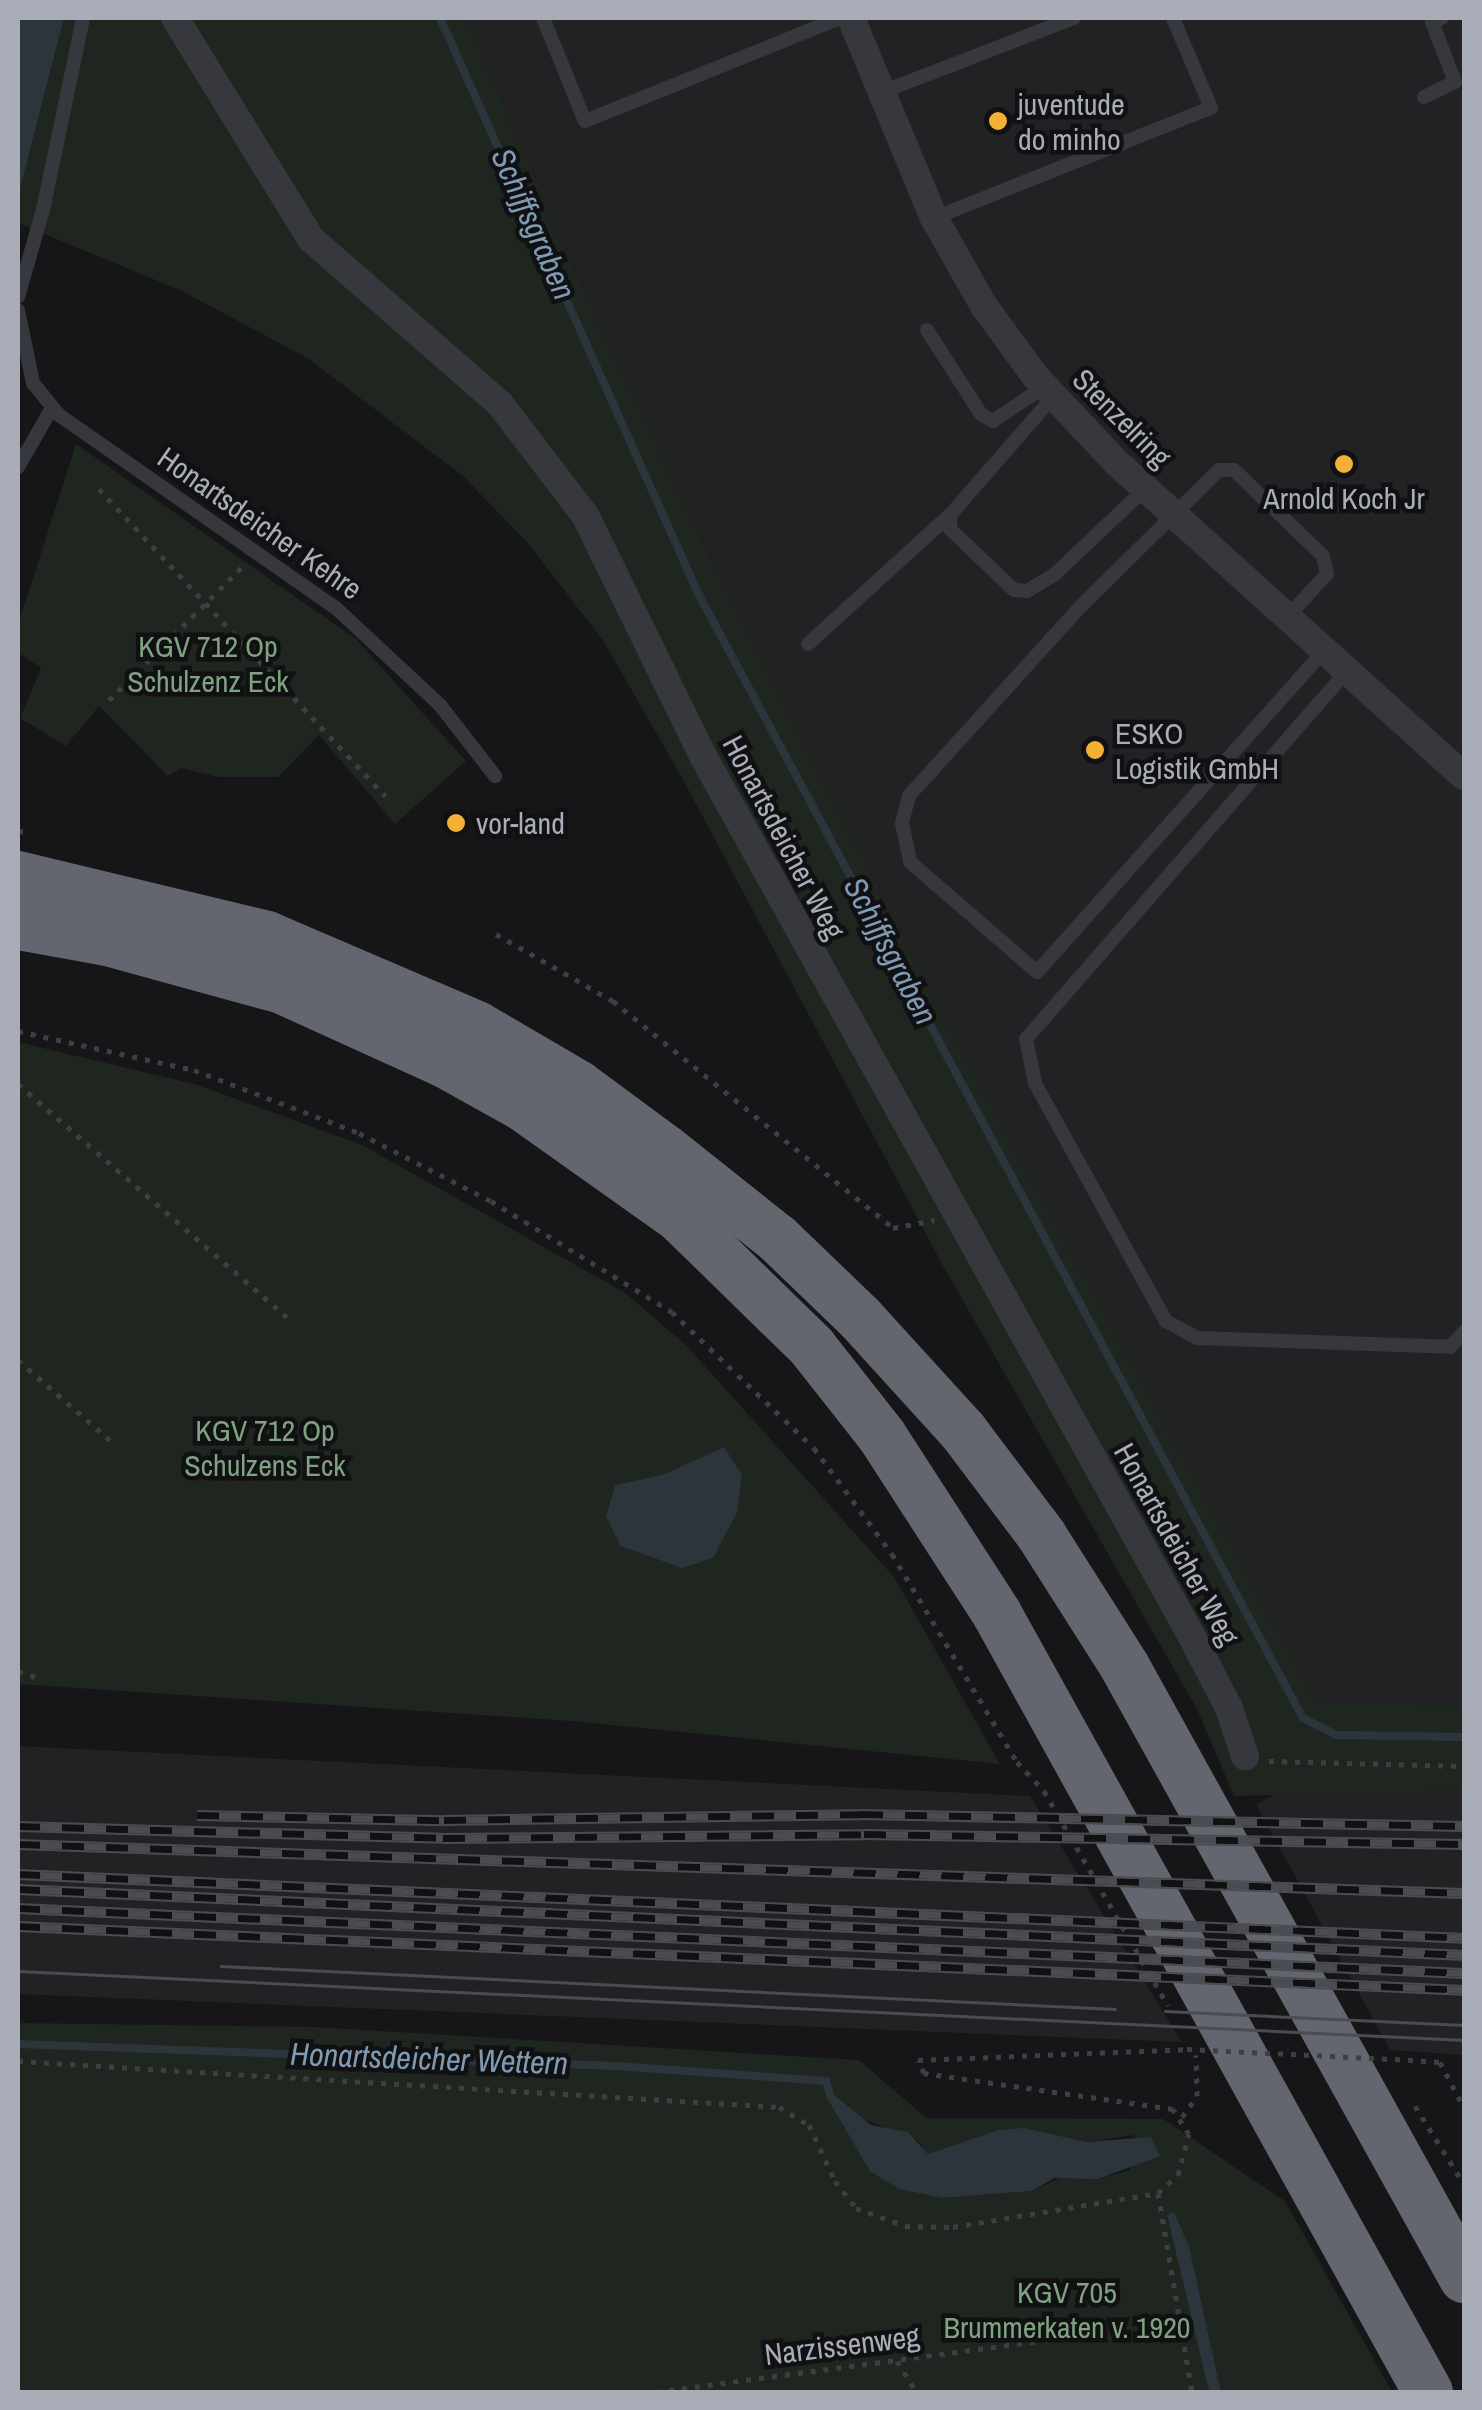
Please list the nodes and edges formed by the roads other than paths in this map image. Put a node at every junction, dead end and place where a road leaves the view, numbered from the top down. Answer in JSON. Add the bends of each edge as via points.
{"nodes":[{"id":1,"x":83,"y":18,"type":"edge"},
{"id":2,"x":175,"y":18,"type":"edge"},
{"id":3,"x":543,"y":18,"type":"edge"},
{"id":4,"x":840,"y":18,"type":"edge"},
{"id":5,"x":852,"y":18,"type":"edge"},
{"id":6,"x":1074,"y":18,"type":"edge"},
{"id":7,"x":1173,"y":18,"type":"edge"},
{"id":8,"x":1442,"y":18,"type":"edge"},
{"id":9,"x":882,"y":92,"type":"junction"},
{"id":10,"x":1424,"y":97,"type":"dead end"},
{"id":11,"x":934,"y":218,"type":"junction"},
{"id":12,"x":18,"y":297,"type":"edge"},
{"id":13,"x":18,"y":310,"type":"edge"},
{"id":14,"x":927,"y":330,"type":"dead end"},
{"id":15,"x":1048,"y":392,"type":"junction"},
{"id":16,"x":52,"y":408,"type":"junction"},
{"id":17,"x":18,"y":467,"type":"edge"},
{"id":18,"x":1146,"y":488,"type":"junction"},
{"id":19,"x":1175,"y":514,"type":"junction"},
{"id":20,"x":950,"y":515,"type":"junction"},
{"id":21,"x":1288,"y":616,"type":"junction"},
{"id":22,"x":808,"y":644,"type":"dead end"},
{"id":23,"x":1325,"y":650,"type":"junction"},
{"id":24,"x":1347,"y":670,"type":"junction"},
{"id":25,"x":1461,"y":766,"type":"edge"},
{"id":26,"x":495,"y":776,"type":"dead end"},
{"id":27,"x":23,"y":854,"type":"edge"},
{"id":28,"x":18,"y":925,"type":"edge"},
{"id":29,"x":1464,"y":1332,"type":"edge"},
{"id":30,"x":1245,"y":1756,"type":"dead end"},
{"id":31,"x":1464,"y":2278,"type":"edge"},
{"id":32,"x":1428,"y":2392,"type":"edge"}],
"edges":[{"from":1,"to":12,"type":"lane","via":[[44,210]]},
{"from":2,"to":30,"type":"street","name":"Honartsdeicher Weg","via":[[312,239],[454,359],[568,487],[704,756],[1191,1634],[1230,1708]]},
{"from":3,"to":4,"type":"lane","via":[[585,121]]},
{"from":5,"to":9,"type":"street","name":"Stenzelring"},
{"from":6,"to":9,"type":"lane"},
{"from":7,"to":11,"type":"lane","via":[[1211,108]]},
{"from":8,"to":10,"type":"lane","via":[[1432,22],[1456,82]]},
{"from":9,"to":11,"type":"street","name":"Stenzelring"},
{"from":11,"to":15,"type":"street","name":"Stenzelring","via":[[984,306]]},
{"from":13,"to":16,"type":"lane","name":"Honartsdeicher Kehre","via":[[26,366]]},
{"from":14,"to":15,"type":"lane","via":[[981,414],[993,420]]},
{"from":15,"to":18,"type":"street","name":"Stenzelring"},
{"from":15,"to":20,"type":"lane"},
{"from":16,"to":17,"type":"lane"},
{"from":16,"to":26,"type":"lane","name":"Honartsdeicher Kehre","via":[[308,584],[440,706]]},
{"from":18,"to":19,"type":"street","name":"Stenzelring"},
{"from":18,"to":20,"type":"lane","via":[[1028,591],[1014,590],[950,529]]},
{"from":19,"to":21,"type":"street","name":"Stenzelring"},
{"from":19,"to":21,"type":"lane","via":[[1219,470],[1234,470],[1323,556],[1327,574]]},
{"from":19,"to":23,"type":"lane","via":[[1081,606],[908,796],[902,822],[910,862],[1037,972]]},
{"from":20,"to":22,"type":"lane"},
{"from":21,"to":23,"type":"street","name":"Stenzelring"},
{"from":23,"to":24,"type":"street","name":"Stenzelring"},
{"from":24,"to":25,"type":"street","name":"Stenzelring"},
{"from":24,"to":29,"type":"lane","via":[[1026,1039],[1035,1083],[1166,1320],[1196,1338],[1236,1340],[1450,1347]]},
{"from":27,"to":31,"type":"highway","via":[[267,936],[477,1026],[578,1085],[666,1150],[778,1239],[862,1319],[963,1431],[1042,1536],[1115,1651]]},
{"from":28,"to":32,"type":"highway","via":[[282,989],[445,1063],[619,1171],[680,1218],[812,1347],[882,1436],[996,1614]]}]}
